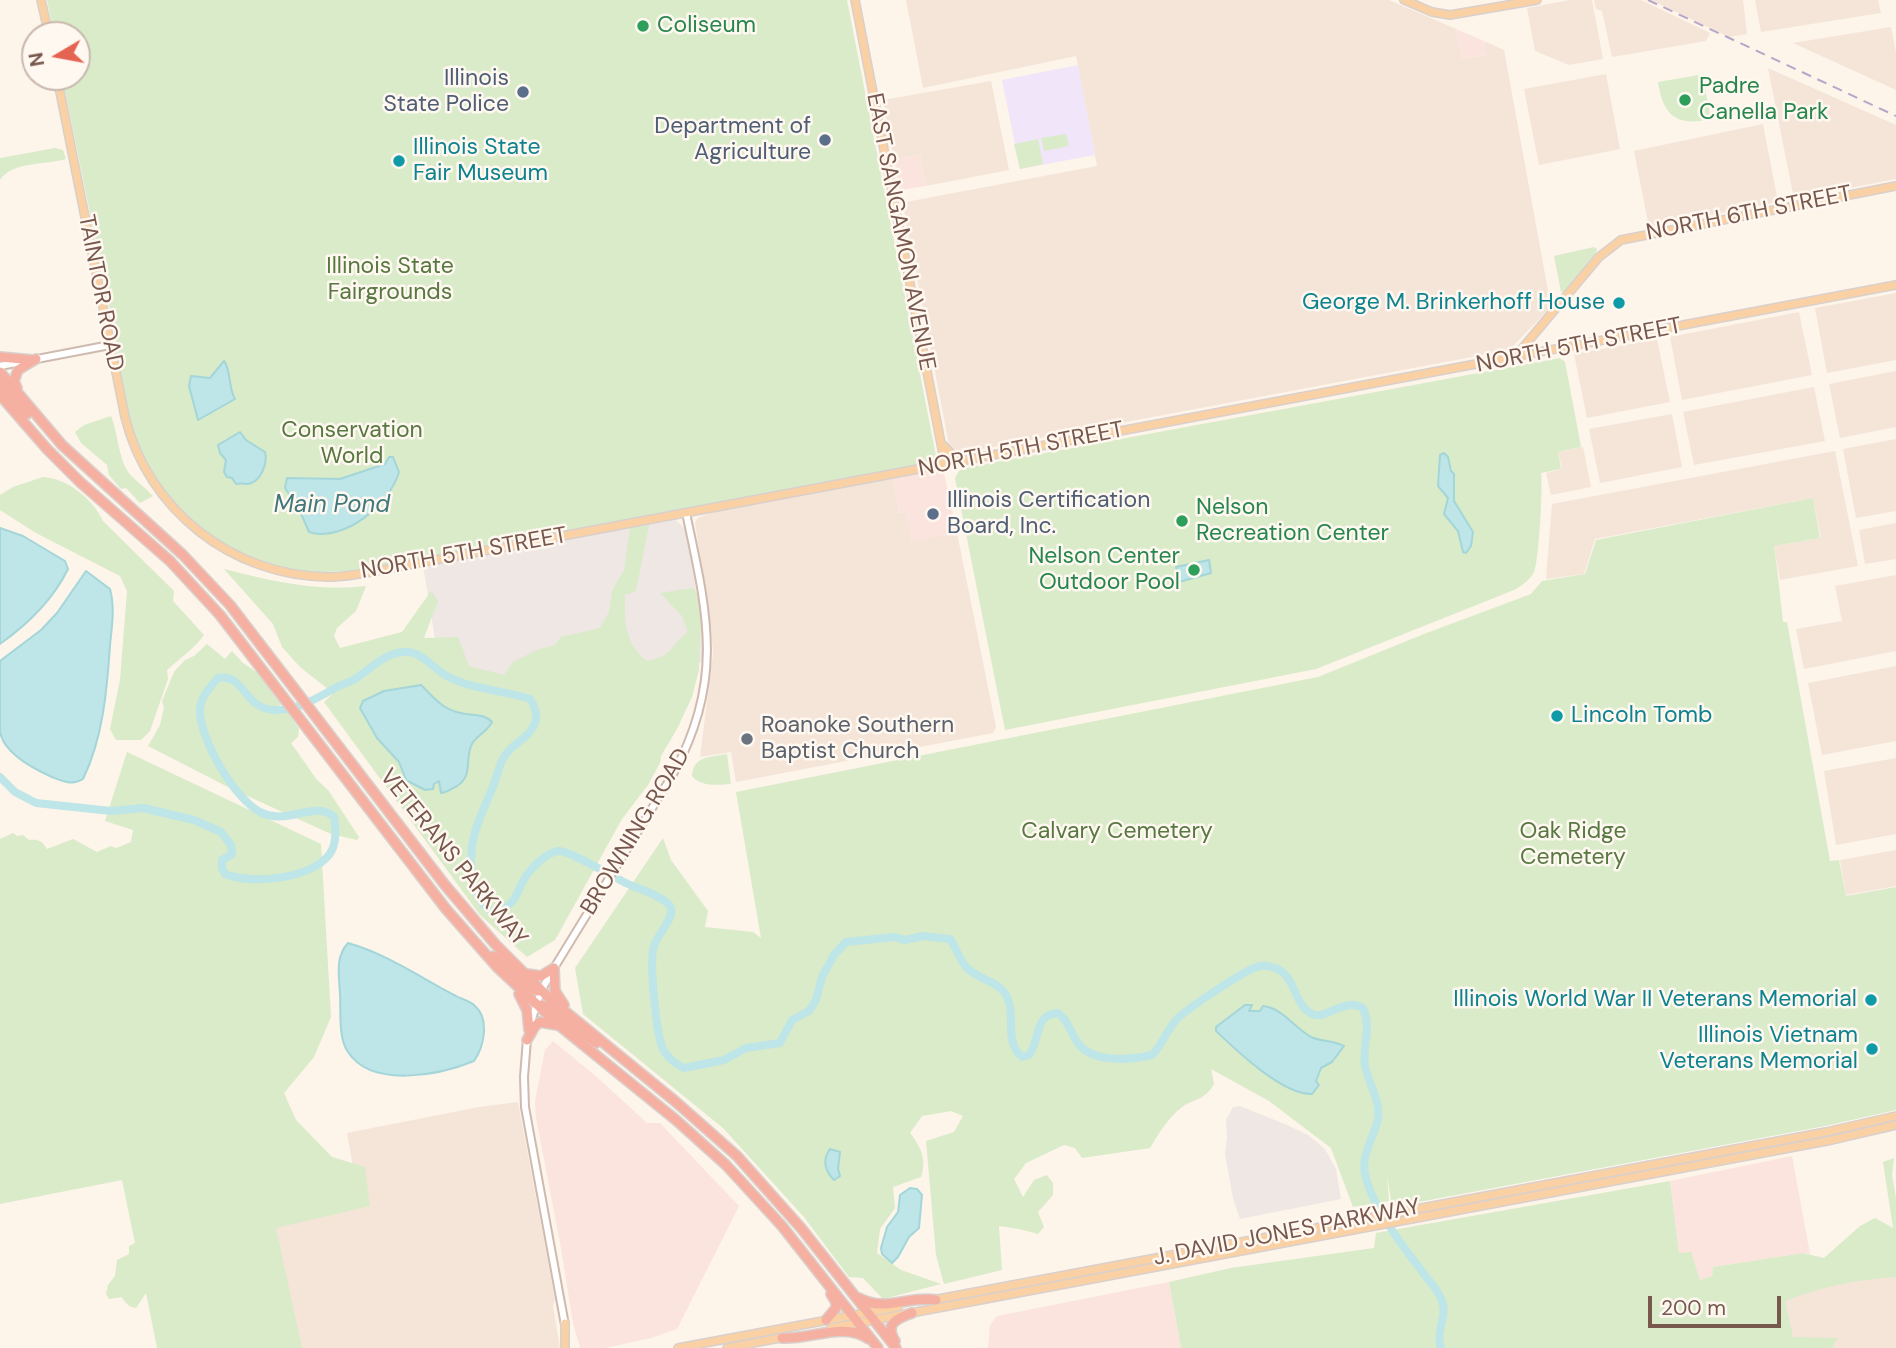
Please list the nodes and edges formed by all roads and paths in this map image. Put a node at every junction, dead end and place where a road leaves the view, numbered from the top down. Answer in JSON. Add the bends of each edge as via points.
{"nodes":[{"id":1,"x":41,"y":0,"type":"edge"},
{"id":2,"x":855,"y":0,"type":"edge"},
{"id":3,"x":1404,"y":0,"type":"edge"},
{"id":4,"x":1537,"y":0,"type":"edge"},
{"id":5,"x":46,"y":21,"type":"edge"},
{"id":6,"x":60,"y":91,"type":"edge"},
{"id":7,"x":1896,"y":186,"type":"edge"},
{"id":8,"x":1896,"y":285,"type":"edge"},
{"id":9,"x":1544,"y":325,"type":"junction"},
{"id":10,"x":1527,"y":344,"type":"junction"},
{"id":11,"x":110,"y":345,"type":"junction"},
{"id":12,"x":1548,"y":351,"type":"junction"},
{"id":13,"x":0,"y":357,"type":"edge"},
{"id":14,"x":1514,"y":358,"type":"junction"},
{"id":15,"x":34,"y":360,"type":"junction"},
{"id":16,"x":1502,"y":360,"type":"junction"},
{"id":17,"x":0,"y":366,"type":"edge"},
{"id":18,"x":0,"y":372,"type":"edge"},
{"id":19,"x":0,"y":384,"type":"edge"},
{"id":20,"x":1,"y":397,"type":"edge"},
{"id":21,"x":52,"y":434,"type":"junction"},
{"id":22,"x":941,"y":442,"type":"junction"},
{"id":23,"x":62,"y":445,"type":"junction"},
{"id":24,"x":966,"y":461,"type":"junction"},
{"id":25,"x":946,"y":464,"type":"junction"},
{"id":26,"x":925,"y":468,"type":"junction"},
{"id":27,"x":166,"y":500,"type":"joint"},
{"id":28,"x":686,"y":513,"type":"junction"},
{"id":29,"x":446,"y":909,"type":"junction"},
{"id":30,"x":487,"y":956,"type":"junction"},
{"id":31,"x":554,"y":968,"type":"junction"},
{"id":32,"x":523,"y":972,"type":"junction"},
{"id":33,"x":541,"y":991,"type":"junction"},
{"id":34,"x":536,"y":1005,"type":"junction"},
{"id":35,"x":560,"y":1026,"type":"junction"},
{"id":36,"x":528,"y":1035,"type":"junction"},
{"id":37,"x":594,"y":1035,"type":"junction"},
{"id":38,"x":628,"y":1063,"type":"junction"},
{"id":39,"x":1896,"y":1116,"type":"edge"},
{"id":40,"x":1896,"y":1125,"type":"edge"},
{"id":41,"x":796,"y":1244,"type":"junction"},
{"id":42,"x":852,"y":1292,"type":"junction"},
{"id":43,"x":936,"y":1300,"type":"junction"},
{"id":44,"x":868,"y":1312,"type":"junction"},
{"id":45,"x":912,"y":1313,"type":"junction"},
{"id":46,"x":852,"y":1315,"type":"junction"},
{"id":47,"x":826,"y":1320,"type":"junction"},
{"id":48,"x":874,"y":1320,"type":"junction"},
{"id":49,"x":565,"y":1323,"type":"joint"},
{"id":50,"x":859,"y":1323,"type":"junction"},
{"id":51,"x":782,"y":1338,"type":"junction"},
{"id":52,"x":877,"y":1347,"type":"edge"},
{"id":53,"x":567,"y":1348,"type":"edge"},
{"id":54,"x":678,"y":1348,"type":"edge"},
{"id":55,"x":727,"y":1348,"type":"edge"},
{"id":56,"x":898,"y":1348,"type":"edge"}],
"edges":[{"from":1,"to":5,"type":"main road"},
{"from":2,"to":22,"type":"main road","name":"EAST SANGAMON AVENUE"},
{"from":3,"to":4,"type":"main road","via":[[1436,13],[1460,15]]},
{"from":6,"to":11,"type":"main road","name":"TAINTOR ROAD"},
{"from":7,"to":9,"type":"main road","name":"NORTH 6TH STREET","via":[[1631,237],[1606,250]]},
{"from":8,"to":12,"type":"main road","name":"NORTH 5TH STREET"},
{"from":9,"to":10,"type":"main road"},
{"from":9,"to":12,"type":"main road","via":[[1532,346],[1536,351]]},
{"from":10,"to":14,"type":"main road"},
{"from":10,"to":16,"type":"main road"},
{"from":11,"to":15,"type":"street"},
{"from":11,"to":27,"type":"main road","name":"TAINTOR ROAD","via":[[130,436]]},
{"from":12,"to":14,"type":"main road","name":"NORTH 5TH STREET"},
{"from":13,"to":15,"type":"highway"},
{"from":14,"to":16,"type":"main road","name":"NORTH 5TH STREET"},
{"from":15,"to":17,"type":"street"},
{"from":15,"to":21,"type":"highway","via":[[18,370],[14,383]]},
{"from":16,"to":24,"type":"main road","name":"NORTH 5TH STREET"},
{"from":18,"to":21,"type":"highway","name":"VETERANS PARKWAY"},
{"from":19,"to":23,"type":"highway"},
{"from":20,"to":29,"type":"highway","name":"VETERANS PARKWAY","via":[[80,482],[192,583]]},
{"from":21,"to":23,"type":"highway","name":"VETERANS PARKWAY"},
{"from":22,"to":24,"type":"main road","via":[[953,457]]},
{"from":22,"to":25,"type":"main road","name":"EAST SANGAMON AVENUE"},
{"from":22,"to":26,"type":"main road","via":[[937,460]]},
{"from":23,"to":32,"type":"highway","name":"VETERANS PARKWAY","via":[[195,567],[240,617],[457,901]]},
{"from":24,"to":25,"type":"main road","name":"NORTH 5TH STREET"},
{"from":25,"to":26,"type":"main road","name":"NORTH 5TH STREET"},
{"from":26,"to":28,"type":"main road","name":"NORTH 5TH STREET"},
{"from":27,"to":28,"type":"main road","name":"NORTH 5TH STREET","via":[[195,529],[234,555],[278,571],[326,577]]},
{"from":28,"to":31,"type":"street","name":"BROWNING ROAD","via":[[704,607],[708,649],[705,692],[692,736],[673,774]]},
{"from":29,"to":30,"type":"highway","name":"VETERANS PARKWAY"},
{"from":29,"to":33,"type":"highway","via":[[530,988]]},
{"from":30,"to":34,"type":"highway","name":"VETERANS PARKWAY"},
{"from":30,"to":36,"type":"highway","via":[[522,999]]},
{"from":31,"to":32,"type":"highway","via":[[537,977]]},
{"from":31,"to":33,"type":"street","name":"BROWNING ROAD"},
{"from":31,"to":37,"type":"highway","via":[[559,1000]]},
{"from":32,"to":33,"type":"highway","name":"VETERANS PARKWAY"},
{"from":33,"to":34,"type":"street","name":"BROWNING ROAD"},
{"from":33,"to":37,"type":"highway","name":"VETERANS PARKWAY"},
{"from":34,"to":35,"type":"highway","name":"VETERANS PARKWAY"},
{"from":34,"to":36,"type":"street","name":"BROWNING ROAD"},
{"from":34,"to":38,"type":"highway","via":[[551,1009]]},
{"from":35,"to":36,"type":"highway","via":[[540,1022]]},
{"from":35,"to":41,"type":"highway","name":"VETERANS PARKWAY","via":[[704,1144]]},
{"from":36,"to":49,"type":"street","name":"BROWNING ROAD","via":[[525,1107]]},
{"from":37,"to":38,"type":"highway","name":"VETERANS PARKWAY"},
{"from":38,"to":42,"type":"highway","name":"VETERANS PARKWAY","via":[[744,1164]]},
{"from":39,"to":43,"type":"main road","name":"J. DAVID JONES PARKWAY"},
{"from":40,"to":45,"type":"main road","name":"J. DAVID JONES PARKWAY"},
{"from":41,"to":46,"type":"highway","name":"VETERANS PARKWAY"},
{"from":41,"to":47,"type":"highway","via":[[836,1302]]},
{"from":42,"to":43,"type":"highway","via":[[881,1305]]},
{"from":42,"to":44,"type":"highway","name":"VETERANS PARKWAY"},
{"from":43,"to":44,"type":"main road","name":"J. DAVID JONES PARKWAY"},
{"from":44,"to":46,"type":"main road","name":"J. DAVID JONES PARKWAY"},
{"from":44,"to":48,"type":"highway","name":"VETERANS PARKWAY"},
{"from":45,"to":48,"type":"main road","name":"J. DAVID JONES PARKWAY"},
{"from":45,"to":56,"type":"highway","via":[[890,1327]]},
{"from":46,"to":47,"type":"main road","name":"J. DAVID JONES PARKWAY"},
{"from":46,"to":50,"type":"highway","name":"VETERANS PARKWAY"},
{"from":47,"to":54,"type":"main road","name":"J. DAVID JONES PARKWAY"},
{"from":48,"to":50,"type":"main road","name":"J. DAVID JONES PARKWAY"},
{"from":48,"to":56,"type":"highway","name":"VETERANS PARKWAY"},
{"from":49,"to":53,"type":"main road"},
{"from":50,"to":51,"type":"main road","name":"J. DAVID JONES PARKWAY"},
{"from":50,"to":52,"type":"highway","name":"VETERANS PARKWAY"},
{"from":51,"to":52,"type":"highway","via":[[846,1330],[863,1335]]},
{"from":51,"to":55,"type":"main road","name":"J. DAVID JONES PARKWAY"}]}
